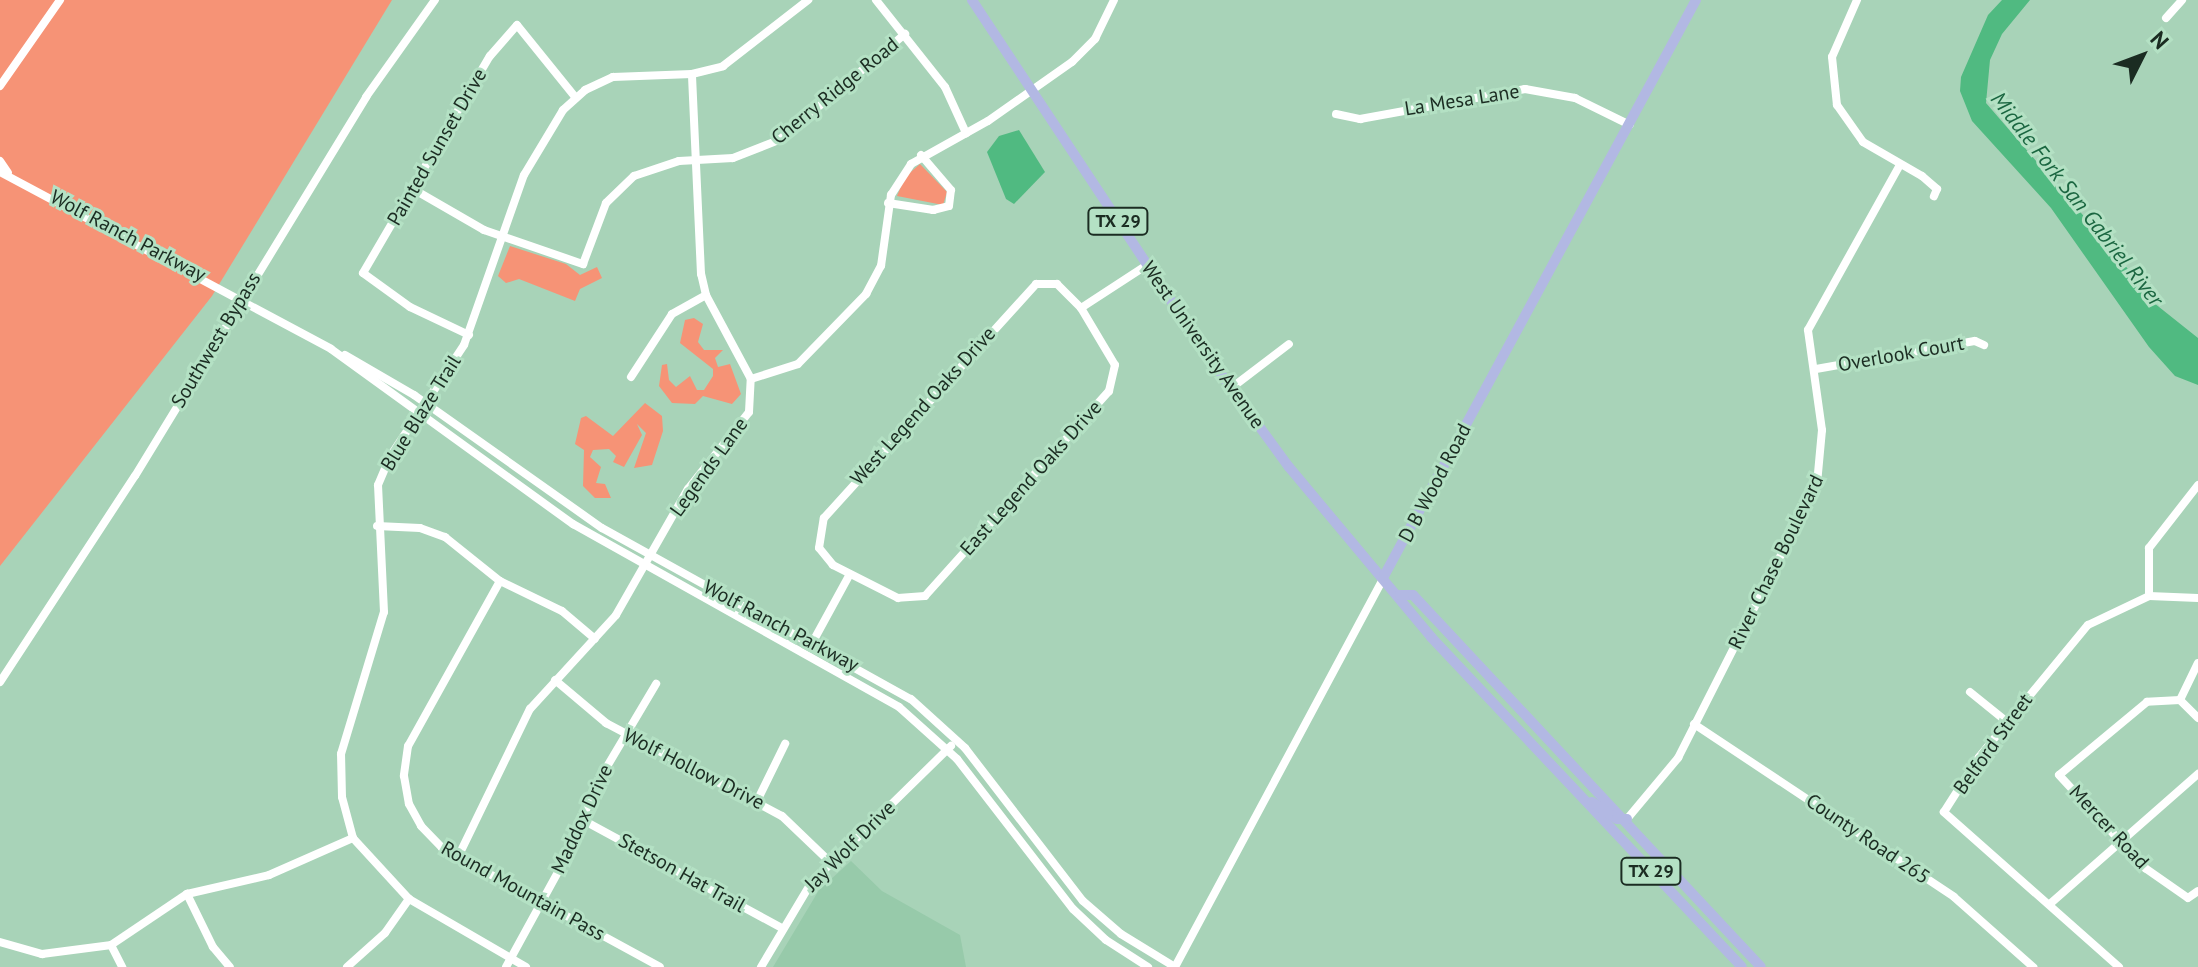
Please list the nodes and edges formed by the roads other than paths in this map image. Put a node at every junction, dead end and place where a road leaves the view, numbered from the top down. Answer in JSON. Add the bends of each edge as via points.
{"nodes":[{"id":1,"x":60,"y":0,"type":"edge"},
{"id":2,"x":435,"y":0,"type":"edge"},
{"id":3,"x":808,"y":0,"type":"edge"},
{"id":4,"x":876,"y":0,"type":"edge"},
{"id":5,"x":972,"y":0,"type":"edge"},
{"id":6,"x":1114,"y":0,"type":"edge"},
{"id":7,"x":1696,"y":0,"type":"edge"},
{"id":8,"x":1857,"y":0,"type":"edge"},
{"id":9,"x":2182,"y":0,"type":"edge"},
{"id":10,"x":2166,"y":18,"type":"dead end"},
{"id":11,"x":905,"y":34,"type":"junction"},
{"id":12,"x":0,"y":63,"type":"edge"},
{"id":13,"x":10,"y":70,"type":"junction"},
{"id":14,"x":692,"y":74,"type":"junction"},
{"id":15,"x":0,"y":86,"type":"edge"},
{"id":16,"x":1032,"y":90,"type":"junction"},
{"id":17,"x":575,"y":97,"type":"junction"},
{"id":18,"x":1336,"y":114,"type":"dead end"},
{"id":19,"x":1630,"y":125,"type":"junction"},
{"id":20,"x":966,"y":133,"type":"junction"},
{"id":21,"x":921,"y":155,"type":"junction"},
{"id":22,"x":696,"y":160,"type":"junction"},
{"id":23,"x":0,"y":161,"type":"edge"},
{"id":24,"x":1900,"y":165,"type":"junction"},
{"id":25,"x":4,"y":172,"type":"edge"},
{"id":26,"x":413,"y":189,"type":"junction"},
{"id":27,"x":1934,"y":196,"type":"dead end"},
{"id":28,"x":888,"y":203,"type":"junction"},
{"id":29,"x":503,"y":236,"type":"junction"},
{"id":30,"x":1147,"y":265,"type":"junction"},
{"id":31,"x":706,"y":295,"type":"junction"},
{"id":32,"x":243,"y":297,"type":"junction"},
{"id":33,"x":1081,"y":308,"type":"junction"},
{"id":34,"x":469,"y":335,"type":"junction"},
{"id":35,"x":1289,"y":344,"type":"dead end"},
{"id":36,"x":1984,"y":345,"type":"dead end"},
{"id":37,"x":331,"y":349,"type":"junction"},
{"id":38,"x":1816,"y":369,"type":"junction"},
{"id":39,"x":631,"y":377,"type":"dead end"},
{"id":40,"x":751,"y":379,"type":"junction"},
{"id":41,"x":1230,"y":389,"type":"junction"},
{"id":42,"x":426,"y":404,"type":"junction"},
{"id":43,"x":419,"y":414,"type":"junction"},
{"id":44,"x":2198,"y":485,"type":"edge"},
{"id":45,"x":377,"y":526,"type":"junction"},
{"id":46,"x":650,"y":556,"type":"junction"},
{"id":47,"x":644,"y":567,"type":"junction"},
{"id":48,"x":850,"y":574,"type":"junction"},
{"id":49,"x":1384,"y":576,"type":"junction"},
{"id":50,"x":500,"y":581,"type":"junction"},
{"id":51,"x":1400,"y":595,"type":"junction"},
{"id":52,"x":2149,"y":596,"type":"junction"},
{"id":53,"x":2198,"y":598,"type":"edge"},
{"id":54,"x":595,"y":639,"type":"junction"},
{"id":55,"x":812,"y":643,"type":"junction"},
{"id":56,"x":806,"y":654,"type":"junction"},
{"id":57,"x":2198,"y":663,"type":"edge"},
{"id":58,"x":555,"y":680,"type":"junction"},
{"id":59,"x":0,"y":682,"type":"edge"},
{"id":60,"x":656,"y":684,"type":"dead end"},
{"id":61,"x":1970,"y":692,"type":"dead end"},
{"id":62,"x":2180,"y":700,"type":"junction"},
{"id":63,"x":2198,"y":718,"type":"edge"},
{"id":64,"x":2007,"y":722,"type":"junction"},
{"id":65,"x":1694,"y":724,"type":"junction"},
{"id":66,"x":625,"y":733,"type":"junction"},
{"id":67,"x":958,"y":740,"type":"junction"},
{"id":68,"x":785,"y":744,"type":"dead end"},
{"id":69,"x":948,"y":749,"type":"junction"},
{"id":70,"x":2198,"y":774,"type":"edge"},
{"id":71,"x":1577,"y":792,"type":"junction"},
{"id":72,"x":757,"y":801,"type":"junction"},
{"id":73,"x":581,"y":819,"type":"junction"},
{"id":74,"x":1627,"y":819,"type":"junction"},
{"id":75,"x":353,"y":838,"type":"junction"},
{"id":76,"x":2118,"y":840,"type":"junction"},
{"id":77,"x":458,"y":857,"type":"junction"},
{"id":78,"x":830,"y":862,"type":"junction"},
{"id":79,"x":1646,"y":866,"type":"junction"},
{"id":80,"x":2198,"y":891,"type":"edge"},
{"id":81,"x":1691,"y":893,"type":"junction"},
{"id":82,"x":187,"y":894,"type":"junction"},
{"id":83,"x":409,"y":899,"type":"junction"},
{"id":84,"x":541,"y":903,"type":"junction"},
{"id":85,"x":2051,"y":903,"type":"junction"},
{"id":86,"x":782,"y":928,"type":"junction"},
{"id":87,"x":0,"y":942,"type":"edge"},
{"id":88,"x":111,"y":945,"type":"junction"},
{"id":89,"x":511,"y":957,"type":"junction"},
{"id":90,"x":122,"y":967,"type":"edge"},
{"id":91,"x":230,"y":967,"type":"edge"},
{"id":92,"x":347,"y":967,"type":"edge"},
{"id":93,"x":506,"y":967,"type":"edge"},
{"id":94,"x":526,"y":967,"type":"edge"},
{"id":95,"x":660,"y":967,"type":"edge"},
{"id":96,"x":761,"y":967,"type":"edge"},
{"id":97,"x":1148,"y":967,"type":"edge"},
{"id":98,"x":1175,"y":967,"type":"edge"},
{"id":99,"x":1742,"y":967,"type":"edge"},
{"id":100,"x":1761,"y":967,"type":"edge"},
{"id":101,"x":2033,"y":967,"type":"edge"},
{"id":102,"x":2119,"y":967,"type":"edge"}],
"edges":[{"from":1,"to":13,"type":"street"},
{"from":2,"to":32,"type":"street","name":"Southwest Bypass","via":[[366,97]]},
{"from":3,"to":14,"type":"street","name":"Blue Blaze Trail","via":[[741,57]]},
{"from":4,"to":11,"type":"street"},
{"from":5,"to":16,"type":"main road","name":"West University Avenue","number":"TX 29"},
{"from":6,"to":16,"type":"street","via":[[1090,46]]},
{"from":7,"to":19,"type":"main road","name":"D B Wood Road"},
{"from":8,"to":24,"type":"street","via":[[1832,55],[1833,92],[1847,124],[1863,142]]},
{"from":9,"to":10,"type":"street"},
{"from":11,"to":20,"type":"street","via":[[945,87]]},
{"from":11,"to":22,"type":"street","name":"Cherry Ridge Road","via":[[779,140],[733,158]]},
{"from":12,"to":13,"type":"street"},
{"from":13,"to":15,"type":"street"},
{"from":14,"to":17,"type":"street","name":"Blue Blaze Trail","via":[[613,77]]},
{"from":14,"to":22,"type":"street"},
{"from":16,"to":20,"type":"street"},
{"from":16,"to":30,"type":"main road","name":"West University Avenue","number":"TX 29"},
{"from":17,"to":26,"type":"street","name":"Painted Sunset Drive","via":[[517,25],[490,56]]},
{"from":17,"to":29,"type":"street","name":"Blue Blaze Trail","via":[[524,175]]},
{"from":18,"to":19,"type":"street","name":"La Mesa Lane","via":[[1360,119],[1525,89],[1575,98]]},
{"from":19,"to":49,"type":"main road","name":"D B Wood Road"},
{"from":20,"to":21,"type":"street"},
{"from":21,"to":28,"type":"street","via":[[902,173]]},
{"from":21,"to":28,"type":"street","via":[[951,190],[949,206],[933,210]]},
{"from":22,"to":29,"type":"street","name":"Cherry Ridge Road","via":[[661,164],[624,183],[599,218],[583,264]]},
{"from":22,"to":31,"type":"street","via":[[699,257]]},
{"from":23,"to":25,"type":"street","name":"Wolf Ranch Parkway"},
{"from":24,"to":27,"type":"street","via":[[1937,189]]},
{"from":24,"to":38,"type":"street","name":"River Chase Boulevard","via":[[1814,317],[1807,336]]},
{"from":25,"to":32,"type":"street","name":"Wolf Ranch Parkway"},
{"from":26,"to":29,"type":"street"},
{"from":26,"to":34,"type":"street","name":"Painted Sunset Drive","via":[[363,273],[410,307]]},
{"from":28,"to":40,"type":"street","via":[[881,266],[866,294],[798,364]]},
{"from":29,"to":34,"type":"street","name":"Blue Blaze Trail"},
{"from":30,"to":33,"type":"street"},
{"from":30,"to":41,"type":"main road","name":"West University Avenue","number":"TX 29"},
{"from":31,"to":39,"type":"street","via":[[672,314]]},
{"from":31,"to":40,"type":"street"},
{"from":32,"to":37,"type":"street","name":"Wolf Ranch Parkway"},
{"from":32,"to":59,"type":"street","name":"Southwest Bypass","via":[[97,536]]},
{"from":33,"to":48,"type":"street","name":"West Legend Oaks Drive","via":[[1057,284],[1030,287],[824,518],[819,548],[827,561]]},
{"from":33,"to":48,"type":"street","name":"East Legend Oaks Drive","via":[[1115,365],[1109,391],[931,591],[917,599],[898,598]]},
{"from":34,"to":42,"type":"street","name":"Blue Blaze Trail"},
{"from":35,"to":41,"type":"street"},
{"from":36,"to":38,"type":"street","name":"Overlook Court","via":[[1975,341]]},
{"from":37,"to":42,"type":"street","name":"Wolf Ranch Parkway"},
{"from":37,"to":43,"type":"street","name":"Wolf Ranch Parkway"},
{"from":38,"to":65,"type":"street","name":"River Chase Boulevard","via":[[1823,450],[1817,484]]},
{"from":40,"to":46,"type":"street","name":"Legends Lane","via":[[742,426],[688,489]]},
{"from":41,"to":49,"type":"main road","name":"West University Avenue","number":"TX 29"},
{"from":42,"to":43,"type":"street","name":"Blue Blaze Trail"},
{"from":42,"to":46,"type":"street","name":"Wolf Ranch Parkway","via":[[541,489]]},
{"from":43,"to":45,"type":"street","name":"Blue Blaze Trail","via":[[382,474],[375,505]]},
{"from":43,"to":47,"type":"street","name":"Wolf Ranch Parkway","via":[[542,504]]},
{"from":44,"to":52,"type":"street","via":[[2149,548]]},
{"from":45,"to":50,"type":"street","via":[[433,532]]},
{"from":45,"to":75,"type":"street","name":"Blue Blaze Trail","via":[[384,612],[341,754],[342,797]]},
{"from":46,"to":47,"type":"street","name":"Legends Lane"},
{"from":46,"to":55,"type":"street","name":"Wolf Ranch Parkway"},
{"from":47,"to":54,"type":"street","name":"Legends Lane"},
{"from":47,"to":56,"type":"street","name":"Wolf Ranch Parkway"},
{"from":48,"to":55,"type":"street"},
{"from":49,"to":51,"type":"main road","name":"West University Avenue","number":"TX 29"},
{"from":49,"to":98,"type":"street","name":"D B Wood Road"},
{"from":50,"to":54,"type":"street","via":[[562,611]]},
{"from":50,"to":77,"type":"street","name":"Round Mountain Pass","via":[[405,754],[405,788],[414,816],[431,838]]},
{"from":51,"to":71,"type":"main road","name":"West University Avenue","number":"TX 29","via":[[1431,637]]},
{"from":51,"to":74,"type":"main road","name":"West University Avenue","number":"TX 29","via":[[1413,595]]},
{"from":52,"to":53,"type":"street","name":"Belford Street"},
{"from":52,"to":64,"type":"street","name":"Belford Street","via":[[2088,625]]},
{"from":54,"to":58,"type":"street","name":"Legends Lane"},
{"from":55,"to":56,"type":"street"},
{"from":55,"to":67,"type":"street","name":"Wolf Ranch Parkway","via":[[900,692]]},
{"from":56,"to":69,"type":"street","name":"Wolf Ranch Parkway","via":[[891,701]]},
{"from":57,"to":62,"type":"street"},
{"from":58,"to":66,"type":"street","name":"Wolf Hollow Drive","via":[[593,715]]},
{"from":58,"to":77,"type":"street","name":"Legends Lane","via":[[525,717]]},
{"from":60,"to":66,"type":"street","name":"Maddox Drive"},
{"from":61,"to":64,"type":"street"},
{"from":62,"to":63,"type":"street"},
{"from":62,"to":76,"type":"street","name":"Mercer Road","via":[[2147,702],[2059,775]]},
{"from":64,"to":85,"type":"street","name":"Belford Street","via":[[1944,812]]},
{"from":65,"to":74,"type":"street","name":"River Chase Boulevard","via":[[1662,782]]},
{"from":65,"to":101,"type":"street","name":"County Road 265","via":[[1954,897]]},
{"from":66,"to":72,"type":"street","name":"Wolf Hollow Drive"},
{"from":66,"to":73,"type":"street","name":"Maddox Drive"},
{"from":67,"to":69,"type":"street","name":"Jay Wolf Drive"},
{"from":67,"to":98,"type":"street","name":"Wolf Ranch Parkway","via":[[1083,901],[1131,942]]},
{"from":68,"to":72,"type":"street"},
{"from":69,"to":78,"type":"street","name":"Jay Wolf Drive"},
{"from":69,"to":97,"type":"street","name":"Wolf Ranch Parkway","via":[[1073,909],[1106,940]]},
{"from":70,"to":76,"type":"street"},
{"from":71,"to":74,"type":"main road","via":[[1617,819]]},
{"from":71,"to":79,"type":"main road","name":"West University Avenue","number":"TX 29"},
{"from":72,"to":78,"type":"street","name":"Wolf Hollow Drive","via":[[792,823]]},
{"from":73,"to":84,"type":"street","name":"Maddox Drive"},
{"from":73,"to":86,"type":"street","name":"Stetson Hat Trail"},
{"from":74,"to":81,"type":"main road","name":"West University Avenue","number":"TX 29"},
{"from":75,"to":82,"type":"street","via":[[269,875]]},
{"from":75,"to":83,"type":"street","name":"Blue Blaze Trail"},
{"from":76,"to":80,"type":"street","name":"Mercer Road","via":[[2145,868],[2188,898]]},
{"from":76,"to":85,"type":"street"},
{"from":77,"to":84,"type":"street","name":"Round Mountain Pass"},
{"from":78,"to":86,"type":"street","name":"Jay Wolf Drive"},
{"from":79,"to":81,"type":"main road","via":[[1664,870]]},
{"from":79,"to":99,"type":"main road","name":"West University Avenue","number":"TX 29"},
{"from":81,"to":100,"type":"main road","name":"West University Avenue","number":"TX 29"},
{"from":82,"to":88,"type":"street"},
{"from":82,"to":91,"type":"street","via":[[213,947]]},
{"from":83,"to":89,"type":"street","name":"Blue Blaze Trail"},
{"from":83,"to":92,"type":"street","via":[[385,933]]},
{"from":84,"to":89,"type":"street","name":"Maddox Drive"},
{"from":84,"to":95,"type":"street","name":"Round Mountain Pass"},
{"from":85,"to":102,"type":"street","name":"Belford Street"},
{"from":86,"to":96,"type":"street","name":"Jay Wolf Drive"},
{"from":87,"to":88,"type":"street","via":[[42,954]]},
{"from":88,"to":90,"type":"street"},
{"from":89,"to":93,"type":"street","name":"Maddox Drive"},
{"from":89,"to":94,"type":"street","name":"Blue Blaze Trail"}]}
